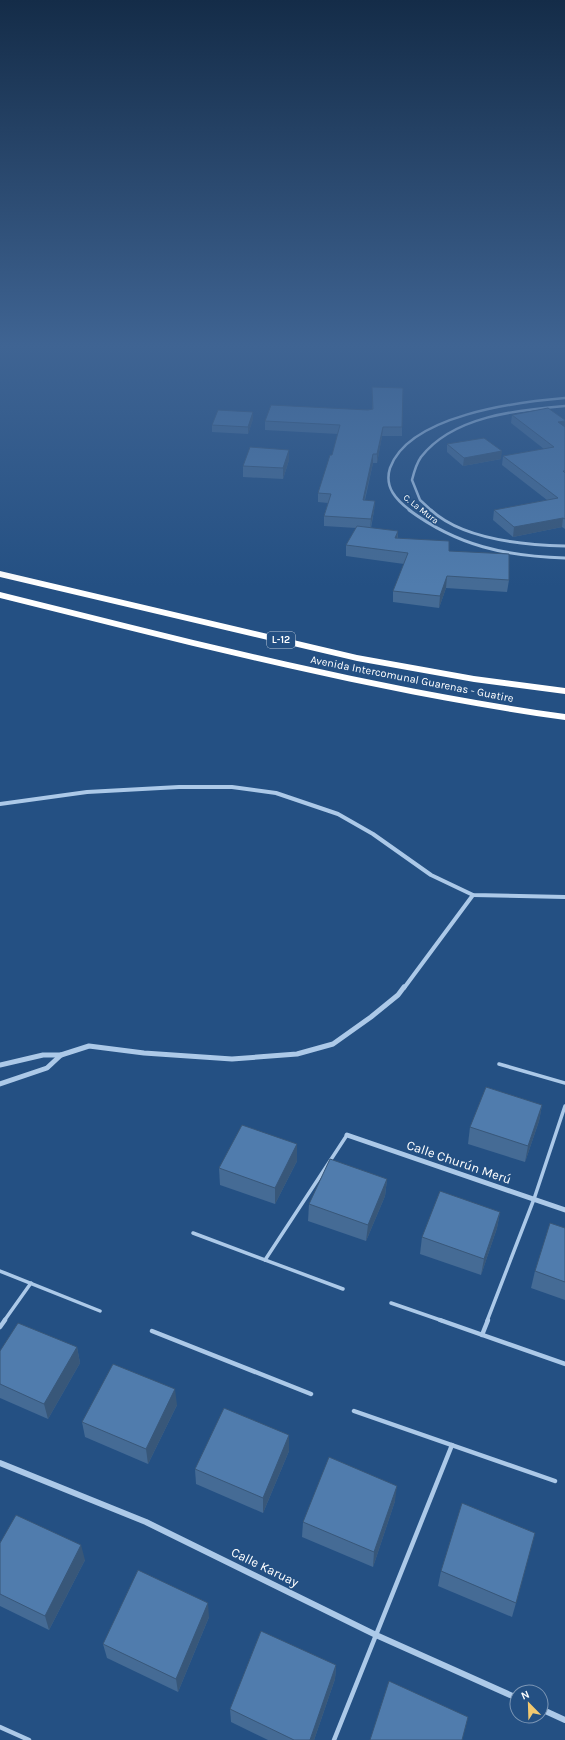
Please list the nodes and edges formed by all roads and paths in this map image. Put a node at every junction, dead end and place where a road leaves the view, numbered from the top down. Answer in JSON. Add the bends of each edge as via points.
{"nodes":[{"id":1,"x":444,"y":424,"type":"edge"},
{"id":2,"x":474,"y":424,"type":"edge"},
{"id":3,"x":565,"y":546,"type":"edge"},
{"id":4,"x":565,"y":558,"type":"edge"},
{"id":5,"x":0,"y":574,"type":"edge"},
{"id":6,"x":0,"y":595,"type":"edge"},
{"id":7,"x":565,"y":690,"type":"edge"},
{"id":8,"x":565,"y":717,"type":"edge"},
{"id":9,"x":0,"y":804,"type":"edge"},
{"id":10,"x":473,"y":895,"type":"junction"},
{"id":11,"x":565,"y":897,"type":"edge"},
{"id":12,"x":61,"y":1055,"type":"junction"},
{"id":13,"x":499,"y":1064,"type":"dead end"},
{"id":14,"x":0,"y":1065,"type":"edge"},
{"id":15,"x":565,"y":1082,"type":"edge"},
{"id":16,"x":0,"y":1084,"type":"edge"},
{"id":17,"x":565,"y":1106,"type":"edge"},
{"id":18,"x":346,"y":1135,"type":"joint"},
{"id":19,"x":534,"y":1199,"type":"junction"},
{"id":20,"x":565,"y":1210,"type":"edge"},
{"id":21,"x":193,"y":1233,"type":"dead end"},
{"id":22,"x":265,"y":1260,"type":"junction"},
{"id":23,"x":0,"y":1271,"type":"edge"},
{"id":24,"x":31,"y":1283,"type":"junction"},
{"id":25,"x":344,"y":1289,"type":"dead end"},
{"id":26,"x":391,"y":1303,"type":"dead end"},
{"id":27,"x":100,"y":1310,"type":"dead end"},
{"id":28,"x":0,"y":1327,"type":"edge"},
{"id":29,"x":152,"y":1331,"type":"dead end"},
{"id":30,"x":482,"y":1335,"type":"junction"},
{"id":31,"x":565,"y":1364,"type":"edge"},
{"id":32,"x":311,"y":1394,"type":"dead end"},
{"id":33,"x":354,"y":1411,"type":"dead end"},
{"id":34,"x":452,"y":1445,"type":"junction"},
{"id":35,"x":0,"y":1463,"type":"edge"},
{"id":36,"x":555,"y":1481,"type":"dead end"},
{"id":37,"x":376,"y":1634,"type":"junction"},
{"id":38,"x":509,"y":1694,"type":"edge"},
{"id":39,"x":549,"y":1713,"type":"edge"},
{"id":40,"x":565,"y":1720,"type":"edge"},
{"id":41,"x":0,"y":1727,"type":"edge"},
{"id":42,"x":29,"y":1740,"type":"edge"},
{"id":43,"x":334,"y":1740,"type":"edge"}],
"edges":[{"from":1,"to":4,"type":"street","name":"C. La Mura","via":[[406,446],[392,464],[388,476],[394,497],[433,529],[458,540],[517,555]]},
{"from":2,"to":3,"type":"street","via":[[445,437],[420,458],[412,480],[421,502],[449,523],[476,533],[504,541]]},
{"from":5,"to":7,"type":"highway","name":"Avenida Intercomunal Guarenas - Guatire","number":"L-12","via":[[357,658],[474,679]]},
{"from":6,"to":8,"type":"highway","name":"Avenida Intercomunal Guarenas - Guatire","number":"L-12","via":[[287,667],[393,689]]},
{"from":9,"to":10,"type":"street","via":[[86,792],[164,788],[232,787],[276,793],[338,814],[373,834],[431,875]]},
{"from":10,"to":11,"type":"street"},
{"from":10,"to":12,"type":"street","via":[[398,995],[333,1044],[297,1054],[232,1059],[88,1046]]},
{"from":12,"to":14,"type":"street","via":[[43,1055]]},
{"from":12,"to":16,"type":"street","via":[[46,1068]]},
{"from":13,"to":15,"type":"lane"},
{"from":17,"to":19,"type":"lane"},
{"from":18,"to":19,"type":"street","name":"Calle Churún Merú"},
{"from":18,"to":22,"type":"lane"},
{"from":19,"to":20,"type":"street","name":"Calle Churún Merú"},
{"from":19,"to":30,"type":"lane"},
{"from":21,"to":22,"type":"lane"},
{"from":22,"to":25,"type":"lane"},
{"from":23,"to":24,"type":"lane"},
{"from":24,"to":27,"type":"lane"},
{"from":24,"to":28,"type":"lane"},
{"from":26,"to":30,"type":"lane"},
{"from":29,"to":32,"type":"lane"},
{"from":30,"to":31,"type":"lane"},
{"from":33,"to":34,"type":"lane"},
{"from":34,"to":36,"type":"lane"},
{"from":34,"to":37,"type":"lane"},
{"from":35,"to":37,"type":"street","name":"Calle Karuay","via":[[146,1522]]},
{"from":37,"to":38,"type":"street","name":"Calle Karuay"},
{"from":37,"to":43,"type":"lane"},
{"from":39,"to":40,"type":"street"},
{"from":41,"to":42,"type":"lane"}]}
